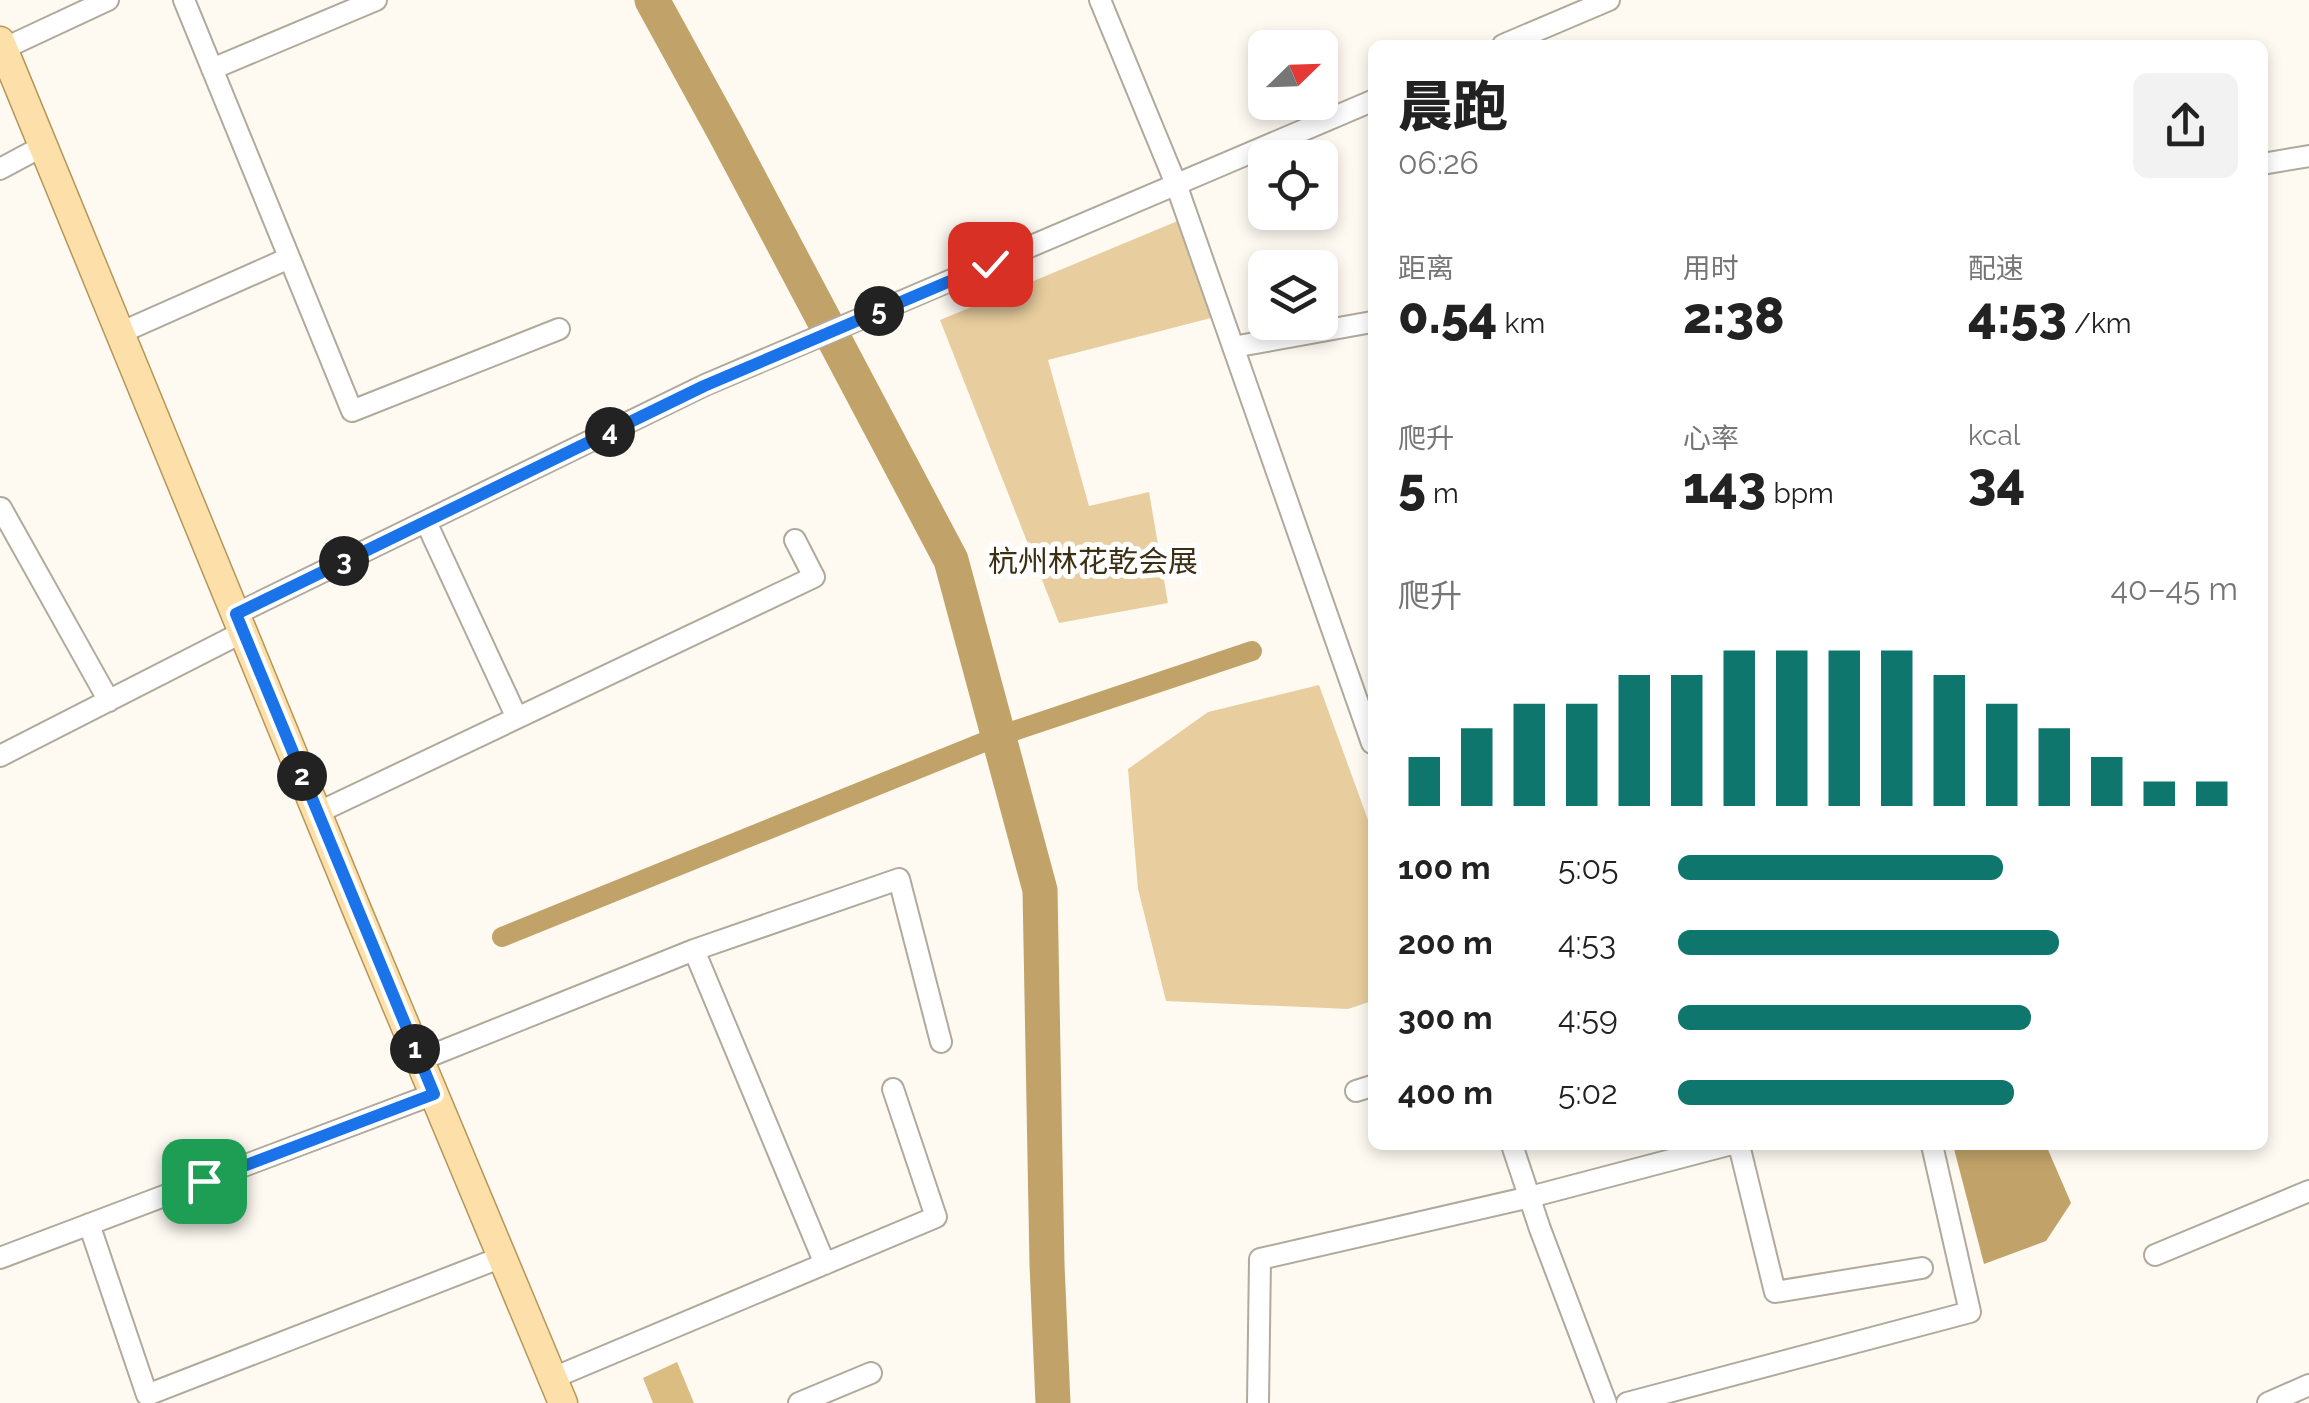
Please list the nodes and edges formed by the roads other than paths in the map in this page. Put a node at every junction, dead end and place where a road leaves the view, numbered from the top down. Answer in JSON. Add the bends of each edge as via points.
{"nodes":[{"id":1,"x":108,"y":0,"type":"edge"},
{"id":2,"x":184,"y":0,"type":"edge"},
{"id":3,"x":376,"y":0,"type":"edge"},
{"id":4,"x":1100,"y":0,"type":"edge"},
{"id":5,"x":1608,"y":0,"type":"edge"},
{"id":6,"x":335,"y":8,"type":"edge"},
{"id":7,"x":1515,"y":40,"type":"edge"},
{"id":8,"x":2,"y":45,"type":"edge"},
{"id":9,"x":212,"y":69,"type":"junction"},
{"id":10,"x":1368,"y":102,"type":"edge"},
{"id":11,"x":43,"y":146,"type":"junction"},
{"id":12,"x":2309,"y":156,"type":"edge"},
{"id":13,"x":2268,"y":163,"type":"edge"},
{"id":14,"x":0,"y":169,"type":"edge"},
{"id":15,"x":1176,"y":184,"type":"junction"},
{"id":16,"x":290,"y":258,"type":"junction"},
{"id":17,"x":1368,"y":323,"type":"edge"},
{"id":18,"x":559,"y":328,"type":"dead end"},
{"id":19,"x":120,"y":333,"type":"junction"},
{"id":20,"x":1234,"y":347,"type":"junction"},
{"id":21,"x":1,"y":508,"type":"edge"},
{"id":22,"x":426,"y":522,"type":"junction"},
{"id":23,"x":795,"y":540,"type":"dead end"},
{"id":24,"x":239,"y":623,"type":"junction"},
{"id":25,"x":109,"y":701,"type":"junction"},
{"id":26,"x":517,"y":718,"type":"junction"},
{"id":27,"x":1368,"y":732,"type":"edge"},
{"id":28,"x":0,"y":756,"type":"edge"},
{"id":29,"x":317,"y":813,"type":"junction"},
{"id":30,"x":694,"y":950,"type":"junction"},
{"id":31,"x":942,"y":1042,"type":"dead end"},
{"id":32,"x":420,"y":1060,"type":"junction"},
{"id":33,"x":894,"y":1089,"type":"dead end"},
{"id":34,"x":434,"y":1094,"type":"junction"},
{"id":35,"x":1514,"y":1150,"type":"edge"},
{"id":36,"x":1709,"y":1150,"type":"edge"},
{"id":37,"x":1740,"y":1150,"type":"edge"},
{"id":38,"x":1933,"y":1150,"type":"edge"},
{"id":39,"x":2309,"y":1191,"type":"edge"},
{"id":40,"x":1530,"y":1197,"type":"junction"},
{"id":41,"x":89,"y":1224,"type":"junction"},
{"id":42,"x":2155,"y":1256,"type":"dead end"},
{"id":43,"x":502,"y":1257,"type":"junction"},
{"id":44,"x":0,"y":1258,"type":"edge"},
{"id":45,"x":825,"y":1264,"type":"junction"},
{"id":46,"x":1922,"y":1268,"type":"dead end"},
{"id":47,"x":871,"y":1373,"type":"dead end"},
{"id":48,"x":2309,"y":1385,"type":"edge"},
{"id":49,"x":558,"y":1391,"type":"edge"},
{"id":50,"x":800,"y":1403,"type":"edge"},
{"id":51,"x":1258,"y":1403,"type":"edge"},
{"id":52,"x":1606,"y":1403,"type":"edge"},
{"id":53,"x":1627,"y":1403,"type":"edge"},
{"id":54,"x":2268,"y":1403,"type":"edge"}],
"edges":[{"from":1,"to":8,"type":"street"},
{"from":2,"to":9,"type":"street"},
{"from":3,"to":6,"type":"street"},
{"from":4,"to":15,"type":"street"},
{"from":5,"to":7,"type":"street"},
{"from":6,"to":9,"type":"street"},
{"from":8,"to":11,"type":"main road"},
{"from":9,"to":16,"type":"street"},
{"from":10,"to":15,"type":"street"},
{"from":11,"to":14,"type":"street"},
{"from":11,"to":19,"type":"main road"},
{"from":12,"to":13,"type":"street"},
{"from":15,"to":20,"type":"street"},
{"from":15,"to":22,"type":"street","via":[[704,386]]},
{"from":16,"to":18,"type":"street","via":[[352,411]]},
{"from":16,"to":19,"type":"street"},
{"from":17,"to":20,"type":"street"},
{"from":19,"to":24,"type":"main road"},
{"from":20,"to":27,"type":"street"},
{"from":21,"to":25,"type":"street"},
{"from":22,"to":24,"type":"street"},
{"from":22,"to":26,"type":"street"},
{"from":23,"to":26,"type":"street","via":[[814,577]]},
{"from":24,"to":25,"type":"street"},
{"from":24,"to":29,"type":"main road"},
{"from":25,"to":28,"type":"street"},
{"from":26,"to":29,"type":"street"},
{"from":29,"to":32,"type":"main road"},
{"from":30,"to":31,"type":"street","via":[[899,879]]},
{"from":30,"to":32,"type":"street"},
{"from":30,"to":45,"type":"street"},
{"from":32,"to":34,"type":"main road"},
{"from":33,"to":45,"type":"street","via":[[936,1217]]},
{"from":34,"to":41,"type":"street"},
{"from":34,"to":43,"type":"main road"},
{"from":35,"to":40,"type":"street"},
{"from":36,"to":40,"type":"street"},
{"from":37,"to":46,"type":"street","via":[[1775,1292]]},
{"from":38,"to":53,"type":"street","via":[[1970,1312]]},
{"from":39,"to":42,"type":"street"},
{"from":40,"to":51,"type":"street","via":[[1260,1258]]},
{"from":40,"to":52,"type":"street"},
{"from":41,"to":43,"type":"street","via":[[148,1395]]},
{"from":41,"to":44,"type":"street"},
{"from":43,"to":49,"type":"main road"},
{"from":45,"to":49,"type":"street"},
{"from":47,"to":50,"type":"street"},
{"from":48,"to":54,"type":"street"}]}
